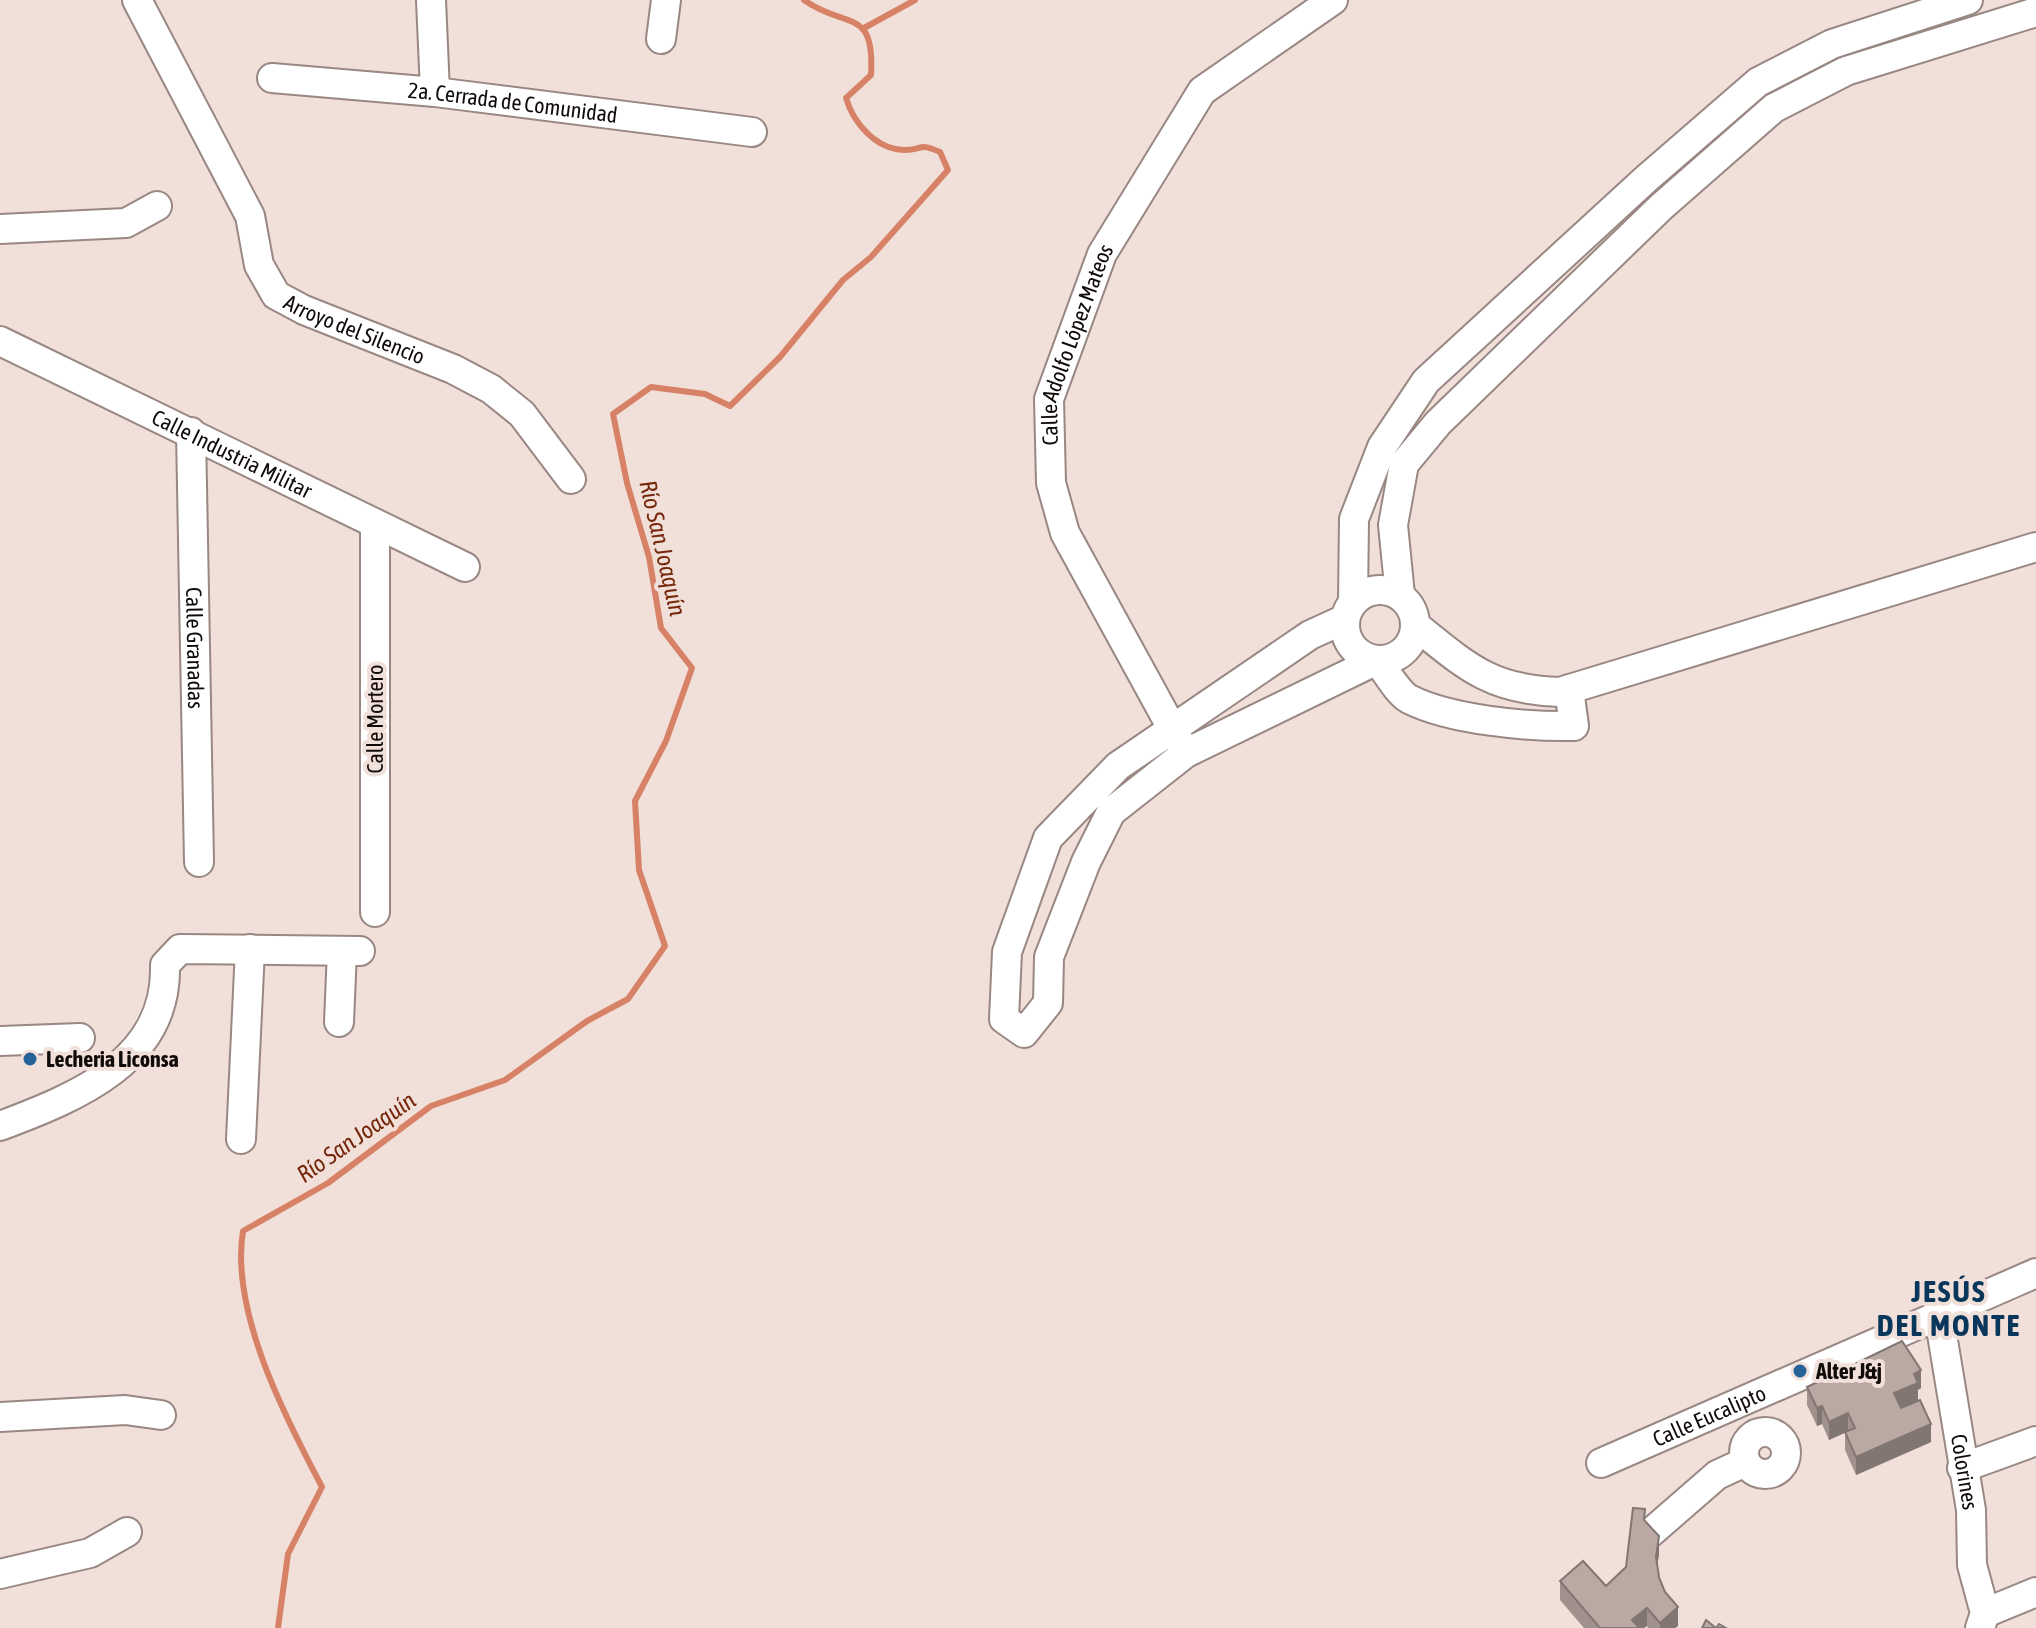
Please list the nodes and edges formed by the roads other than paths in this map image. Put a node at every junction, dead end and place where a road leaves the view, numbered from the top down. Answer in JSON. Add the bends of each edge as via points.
{"nodes":[{"id":1,"x":137,"y":0,"type":"edge"},
{"id":2,"x":431,"y":0,"type":"edge"},
{"id":3,"x":666,"y":0,"type":"edge"},
{"id":4,"x":1333,"y":0,"type":"edge"},
{"id":5,"x":1968,"y":0,"type":"edge"},
{"id":6,"x":2036,"y":12,"type":"edge"},
{"id":7,"x":661,"y":39,"type":"dead end"},
{"id":8,"x":272,"y":78,"type":"dead end"},
{"id":9,"x":435,"y":92,"type":"junction"},
{"id":10,"x":752,"y":132,"type":"dead end"},
{"id":11,"x":157,"y":206,"type":"dead end"},
{"id":12,"x":0,"y":229,"type":"edge"},
{"id":13,"x":0,"y":341,"type":"edge"},
{"id":14,"x":191,"y":432,"type":"junction"},
{"id":15,"x":571,"y":479,"type":"dead end"},
{"id":16,"x":375,"y":526,"type":"junction"},
{"id":17,"x":2036,"y":547,"type":"edge"},
{"id":18,"x":465,"y":567,"type":"dead end"},
{"id":19,"x":1400,"y":595,"type":"junction"},
{"id":20,"x":1349,"y":610,"type":"junction"},
{"id":21,"x":1415,"y":625,"type":"junction"},
{"id":22,"x":1377,"y":660,"type":"junction"},
{"id":23,"x":1569,"y":689,"type":"junction"},
{"id":24,"x":1171,"y":727,"type":"junction"},
{"id":25,"x":1186,"y":753,"type":"junction"},
{"id":26,"x":199,"y":862,"type":"dead end"},
{"id":27,"x":375,"y":912,"type":"dead end"},
{"id":28,"x":250,"y":949,"type":"junction"},
{"id":29,"x":339,"y":1022,"type":"dead end"},
{"id":30,"x":80,"y":1038,"type":"dead end"},
{"id":31,"x":0,"y":1041,"type":"edge"},
{"id":32,"x":0,"y":1126,"type":"edge"},
{"id":33,"x":241,"y":1139,"type":"dead end"},
{"id":34,"x":2036,"y":1273,"type":"edge"},
{"id":35,"x":1939,"y":1316,"type":"junction"},
{"id":36,"x":1769,"y":1390,"type":"junction"},
{"id":37,"x":161,"y":1415,"type":"dead end"},
{"id":38,"x":0,"y":1417,"type":"edge"},
{"id":39,"x":2036,"y":1441,"type":"edge"},
{"id":40,"x":1601,"y":1463,"type":"dead end"},
{"id":41,"x":1962,"y":1468,"type":"junction"},
{"id":42,"x":127,"y":1532,"type":"dead end"},
{"id":43,"x":1648,"y":1535,"type":"edge"},
{"id":44,"x":0,"y":1574,"type":"edge"},
{"id":45,"x":2036,"y":1592,"type":"edge"},
{"id":46,"x":1982,"y":1620,"type":"edge"}],
"edges":[{"from":1,"to":15,"type":"street","name":"Arroyo del Silencio","via":[[250,216],[259,265],[276,295],[491,389],[522,414]]},
{"from":2,"to":9,"type":"street"},
{"from":3,"to":7,"type":"street"},
{"from":4,"to":24,"type":"street","name":"Calle Adolfo López Mateos","via":[[1202,91],[1102,254],[1049,399],[1051,483],[1065,533]]},
{"from":5,"to":20,"type":"street","via":[[1832,44],[1758,82],[1426,381],[1382,447],[1354,519]]},
{"from":6,"to":19,"type":"street","via":[[1846,71],[1774,108],[1661,207],[1438,423],[1404,464],[1393,525]]},
{"from":8,"to":9,"type":"street","name":"2a. Cerrada de Comunidad"},
{"from":9,"to":10,"type":"street","name":"2a. Cerrada de Comunidad"},
{"from":11,"to":12,"type":"street","via":[[126,223]]},
{"from":13,"to":14,"type":"street","name":"Calle Industria Militar"},
{"from":14,"to":16,"type":"street","name":"Calle Industria Militar"},
{"from":14,"to":26,"type":"street","name":"Calle Granadas"},
{"from":16,"to":18,"type":"street","name":"Calle Industria Militar"},
{"from":16,"to":27,"type":"street","name":"Calle Mortero"},
{"from":17,"to":23,"type":"street"},
{"from":19,"to":20,"type":"street","via":[[1371,591]]},
{"from":19,"to":21,"type":"street"},
{"from":20,"to":22,"type":"street","via":[[1348,642]]},
{"from":20,"to":24,"type":"street"},
{"from":21,"to":22,"type":"street","via":[[1408,646]]},
{"from":21,"to":23,"type":"street","via":[[1468,668],[1521,691]]},
{"from":22,"to":23,"type":"street","via":[[1406,698],[1479,720],[1574,726]]},
{"from":22,"to":25,"type":"street"},
{"from":24,"to":25,"type":"street","name":"Calle Adolfo López Mateos"},
{"from":24,"to":25,"type":"street","via":[[1118,766],[1048,838],[1007,952],[1004,1019],[1024,1033],[1048,1003],[1049,957],[1111,812]]},
{"from":28,"to":29,"type":"street","via":[[351,951]]},
{"from":28,"to":32,"type":"street","via":[[180,949],[165,965],[166,994],[147,1037],[102,1080]]},
{"from":28,"to":33,"type":"street"},
{"from":30,"to":31,"type":"street"},
{"from":34,"to":35,"type":"street","name":"Calle Eucalipto"},
{"from":35,"to":36,"type":"street","name":"Calle Eucalipto"},
{"from":35,"to":41,"type":"street","name":"Colorines"},
{"from":36,"to":40,"type":"street","name":"Calle Eucalipto"},
{"from":36,"to":43,"type":"street","via":[[1768,1432],[1748,1440],[1745,1462],[1717,1475]]},
{"from":37,"to":38,"type":"street","via":[[125,1410]]},
{"from":39,"to":41,"type":"street"},
{"from":41,"to":46,"type":"street","name":"Colorines"},
{"from":42,"to":44,"type":"street","via":[[90,1553]]},
{"from":45,"to":46,"type":"street"}]}
